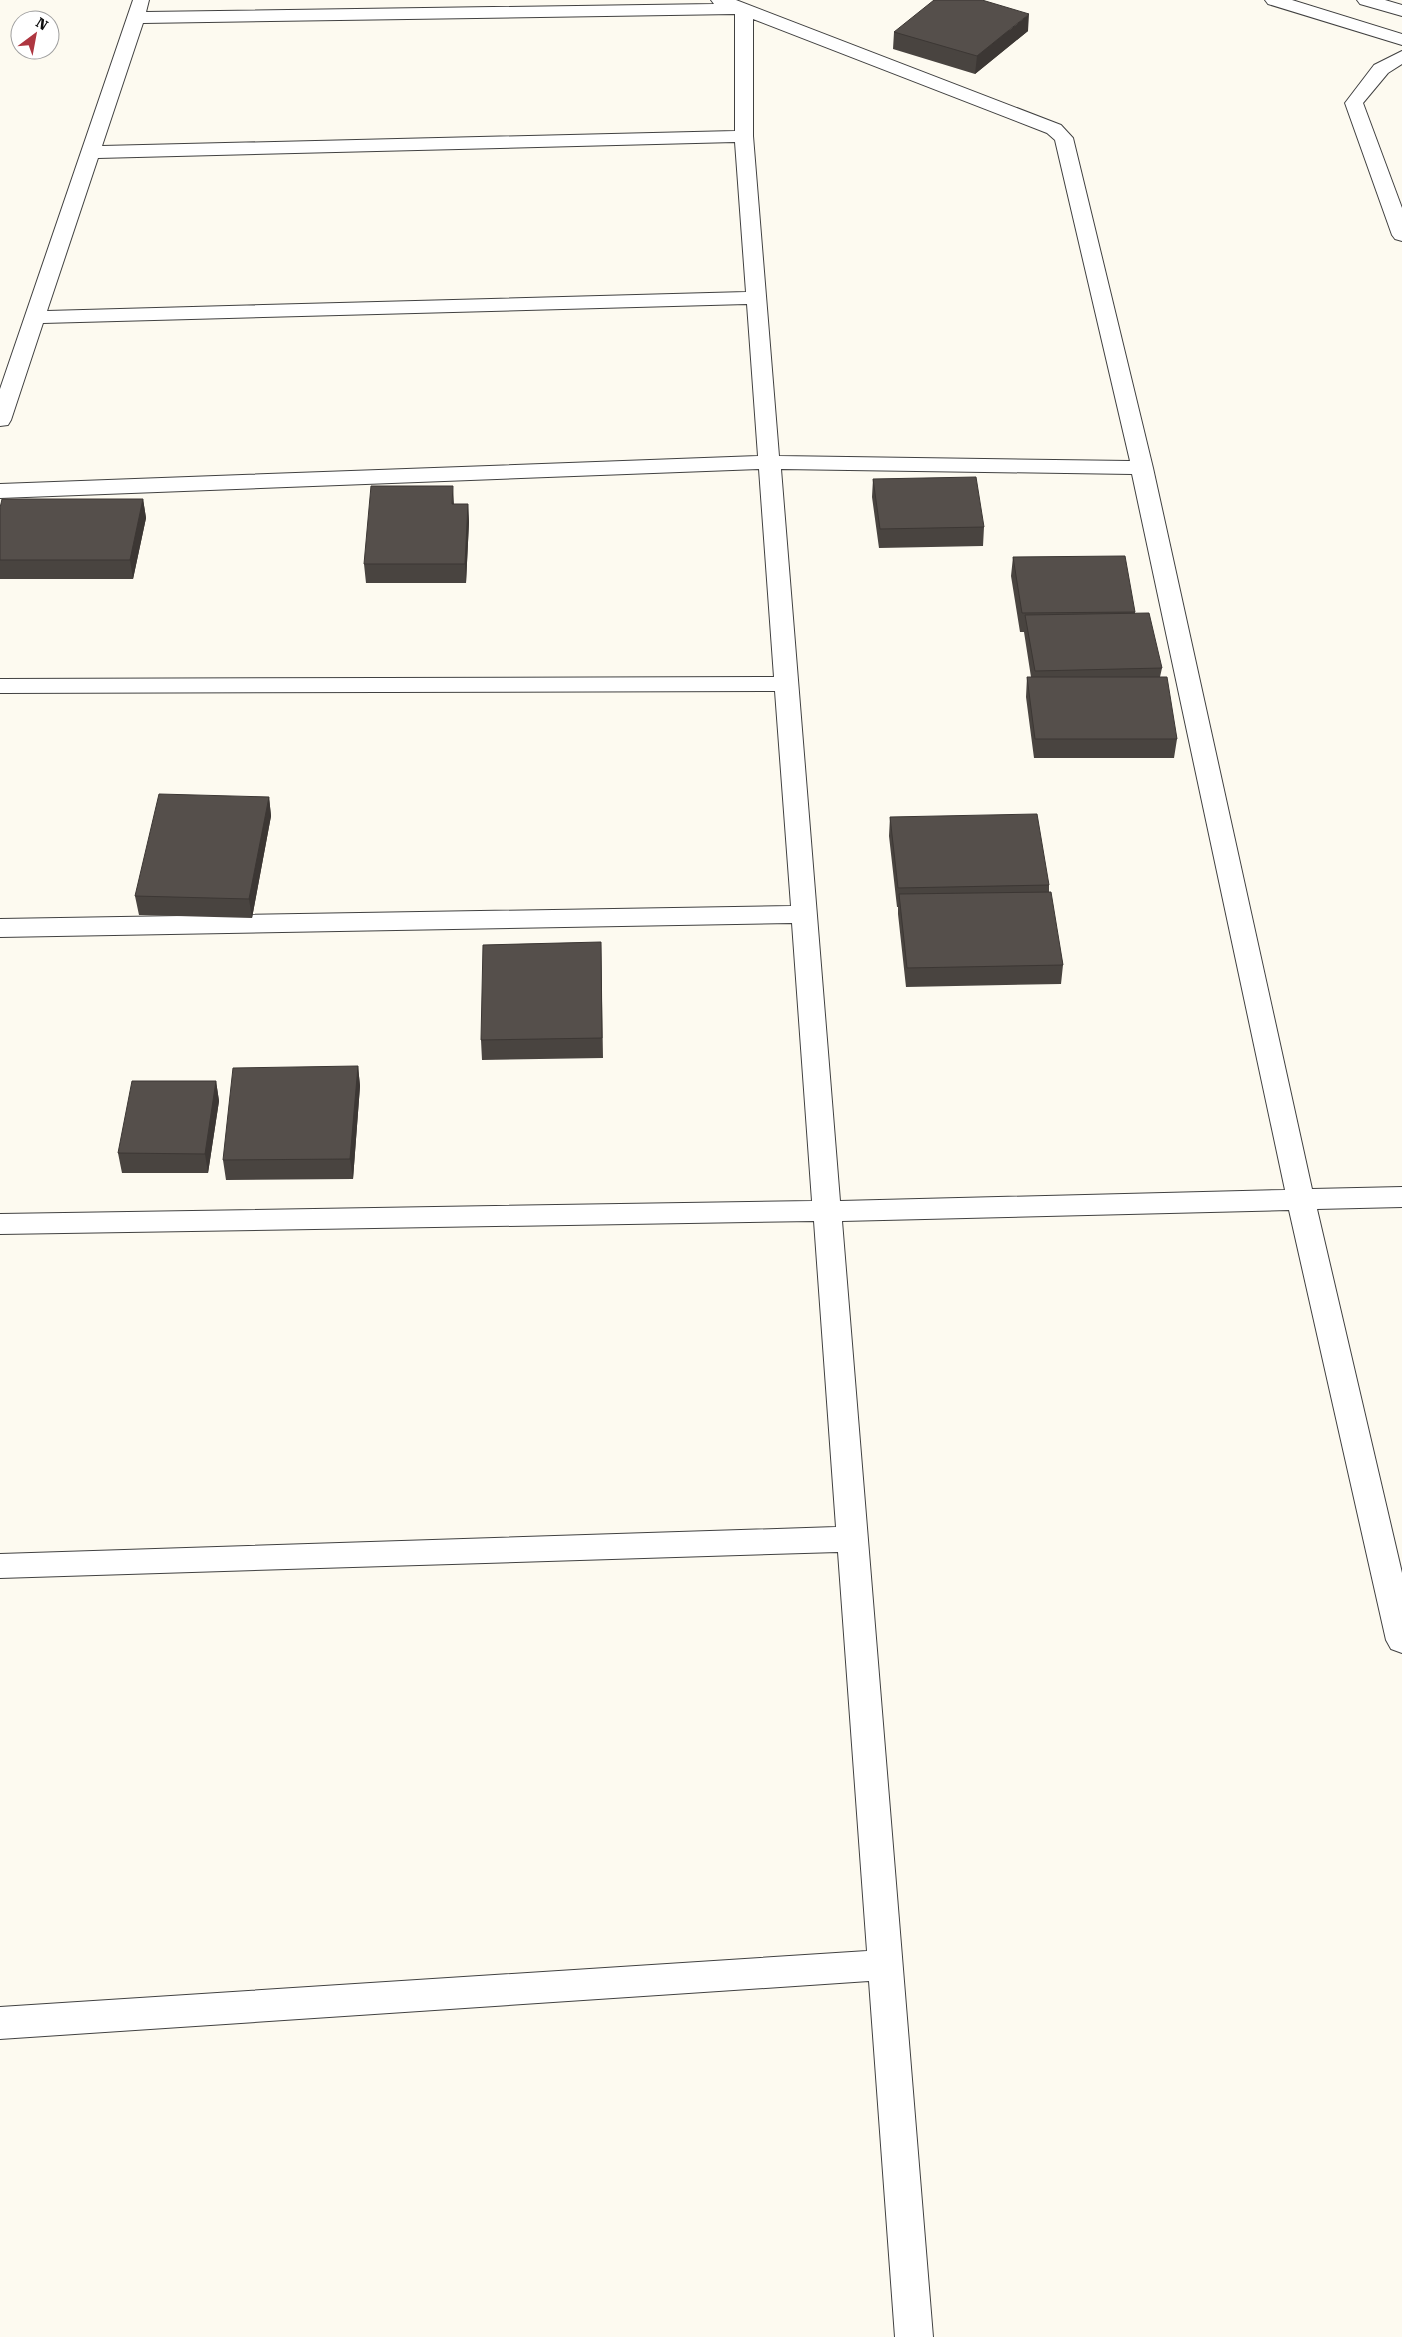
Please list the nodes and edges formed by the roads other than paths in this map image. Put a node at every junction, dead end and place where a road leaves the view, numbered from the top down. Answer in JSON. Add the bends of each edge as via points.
{"nodes":[{"id":1,"x":1274,"y":0,"type":"edge"},
{"id":2,"x":1366,"y":0,"type":"edge"},
{"id":3,"x":741,"y":3,"type":"edge"},
{"id":4,"x":138,"y":9,"type":"edge"},
{"id":5,"x":1402,"y":11,"type":"edge"},
{"id":6,"x":1402,"y":40,"type":"edge"},
{"id":7,"x":1402,"y":56,"type":"edge"},
{"id":8,"x":744,"y":136,"type":"junction"},
{"id":9,"x":90,"y":152,"type":"junction"},
{"id":10,"x":1402,"y":236,"type":"edge"},
{"id":11,"x":757,"y":298,"type":"junction"},
{"id":12,"x":34,"y":317,"type":"junction"},
{"id":13,"x":0,"y":420,"type":"edge"},
{"id":14,"x":769,"y":462,"type":"junction"},
{"id":15,"x":1142,"y":468,"type":"junction"},
{"id":16,"x":0,"y":491,"type":"edge"},
{"id":17,"x":786,"y":684,"type":"junction"},
{"id":18,"x":0,"y":686,"type":"edge"},
{"id":19,"x":804,"y":914,"type":"junction"},
{"id":20,"x":0,"y":928,"type":"edge"},
{"id":21,"x":1402,"y":1197,"type":"edge"},
{"id":22,"x":1302,"y":1201,"type":"junction"},
{"id":23,"x":827,"y":1211,"type":"junction"},
{"id":24,"x":0,"y":1224,"type":"edge"},
{"id":25,"x":852,"y":1539,"type":"junction"},
{"id":26,"x":0,"y":1566,"type":"edge"},
{"id":27,"x":1402,"y":1640,"type":"edge"},
{"id":28,"x":885,"y":1964,"type":"junction"},
{"id":29,"x":0,"y":2023,"type":"edge"},
{"id":30,"x":914,"y":2337,"type":"edge"}],
"edges":[{"from":1,"to":6,"type":"street"},
{"from":2,"to":5,"type":"street"},
{"from":3,"to":4,"type":"street"},
{"from":3,"to":8,"type":"street"},
{"from":3,"to":15,"type":"street","via":[[1054,129],[1064,138]]},
{"from":4,"to":9,"type":"street"},
{"from":7,"to":10,"type":"street","via":[[1380,69],[1354,103]]},
{"from":8,"to":9,"type":"street"},
{"from":8,"to":11,"type":"street"},
{"from":9,"to":12,"type":"street"},
{"from":11,"to":12,"type":"street"},
{"from":11,"to":14,"type":"street"},
{"from":12,"to":13,"type":"street"},
{"from":14,"to":15,"type":"street"},
{"from":14,"to":16,"type":"street"},
{"from":14,"to":17,"type":"street"},
{"from":15,"to":22,"type":"street"},
{"from":17,"to":18,"type":"street"},
{"from":17,"to":19,"type":"street"},
{"from":19,"to":20,"type":"street"},
{"from":19,"to":23,"type":"street"},
{"from":21,"to":22,"type":"street"},
{"from":22,"to":23,"type":"street"},
{"from":22,"to":27,"type":"street"},
{"from":23,"to":24,"type":"street"},
{"from":23,"to":25,"type":"street"},
{"from":25,"to":26,"type":"street"},
{"from":25,"to":28,"type":"street"},
{"from":28,"to":29,"type":"street"},
{"from":28,"to":30,"type":"street"}]}
